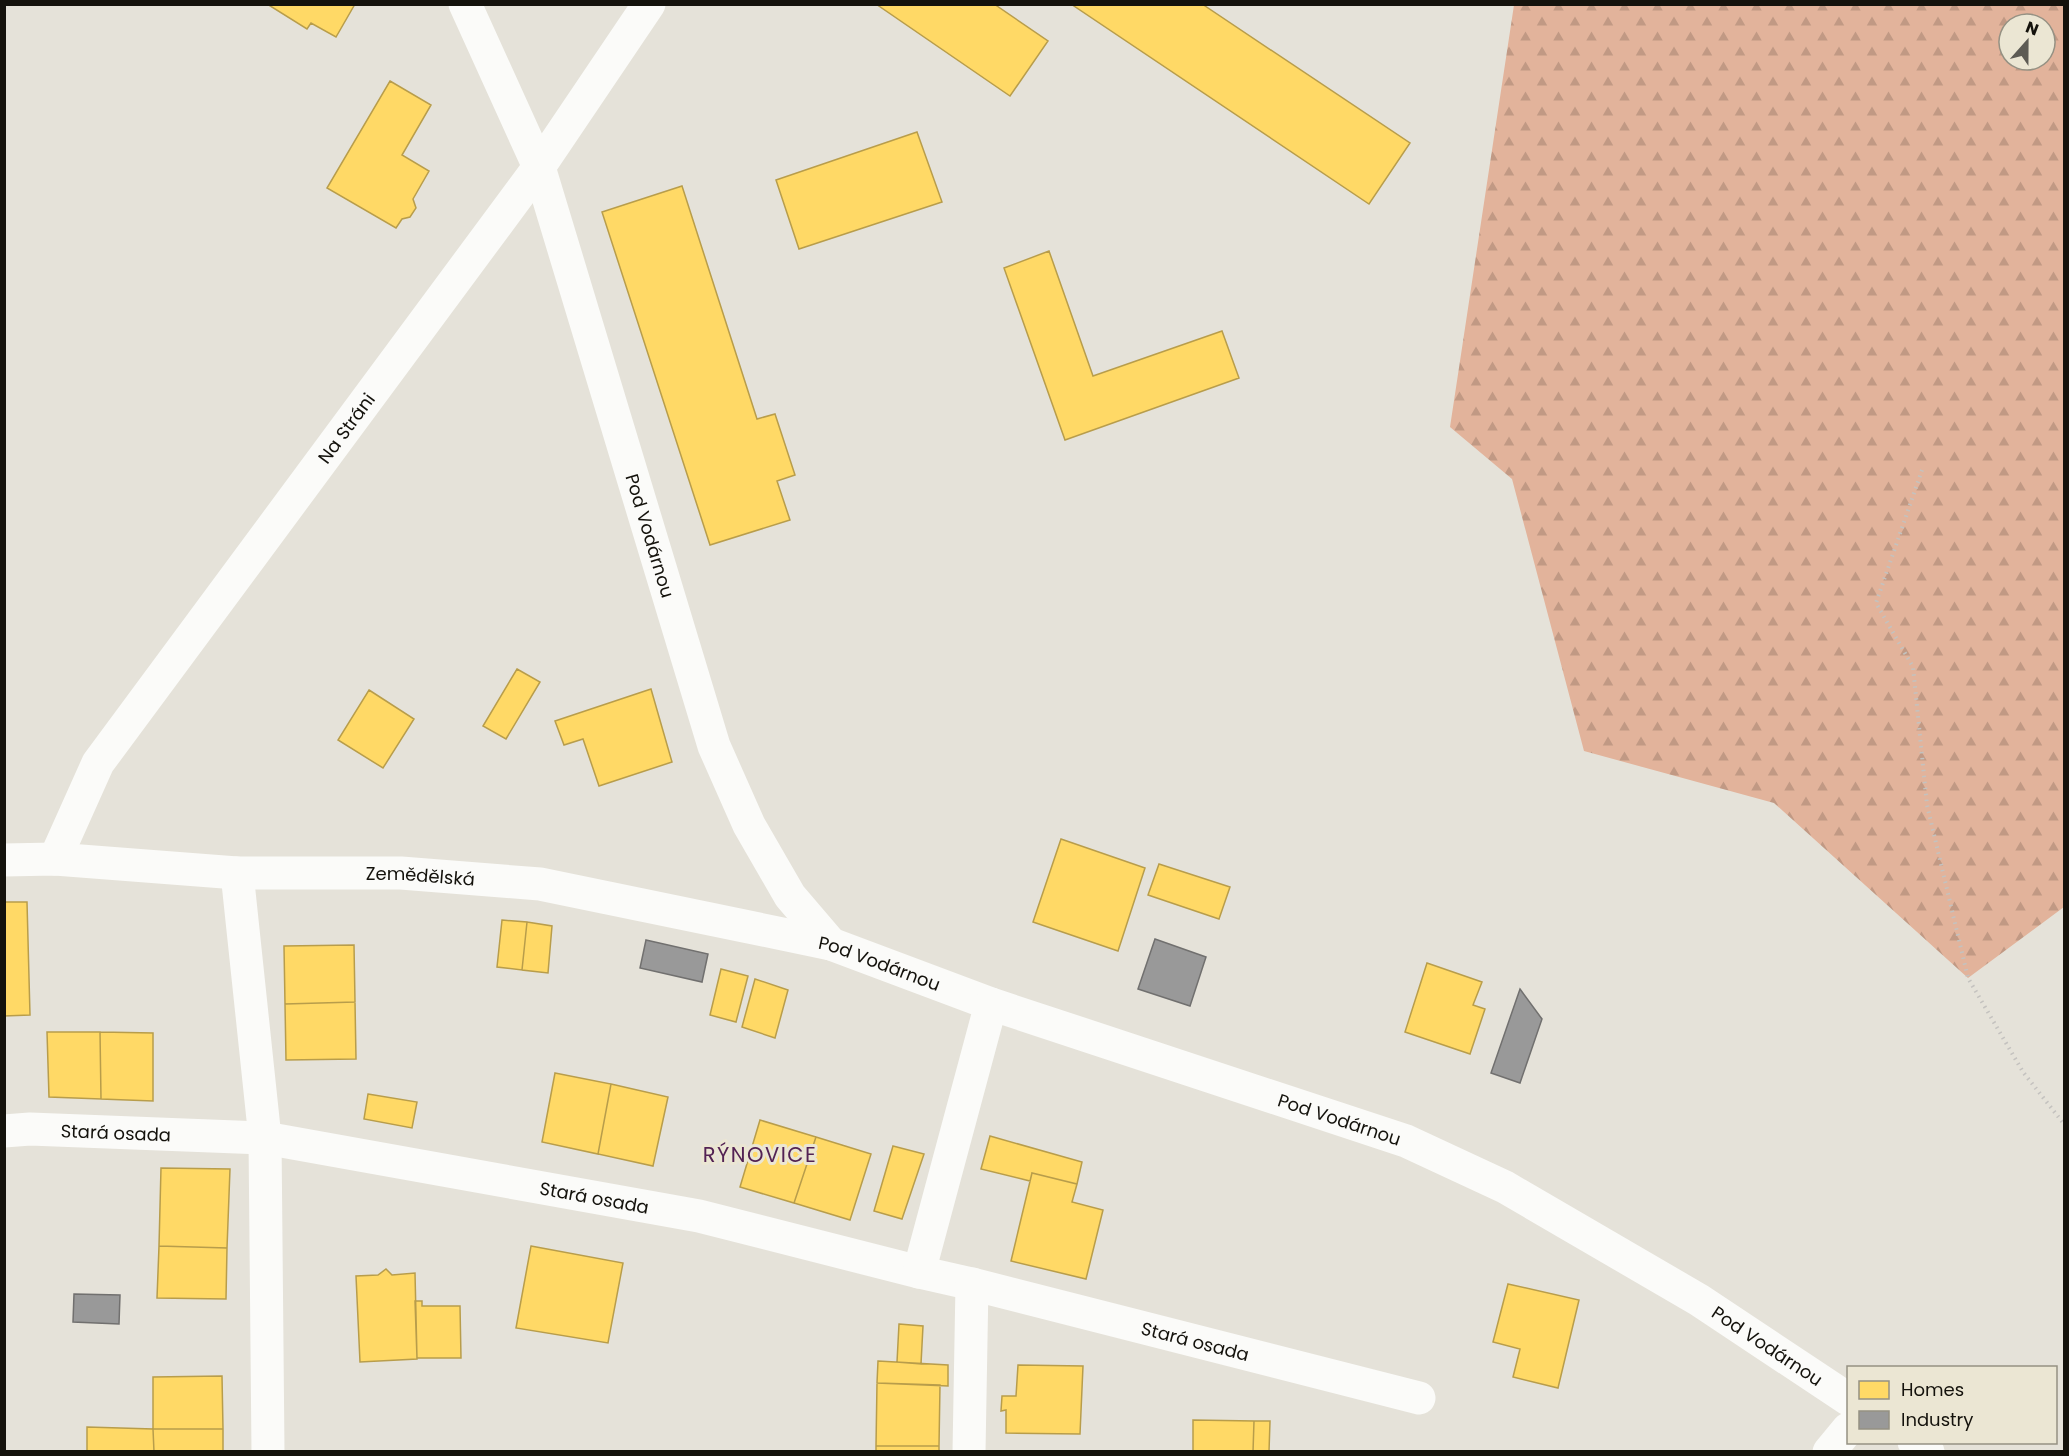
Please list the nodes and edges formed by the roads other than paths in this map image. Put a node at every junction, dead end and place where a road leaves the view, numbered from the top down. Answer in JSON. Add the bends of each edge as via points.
{"nodes":[{"id":1,"x":465,"y":4,"type":"edge"},
{"id":2,"x":649,"y":4,"type":"edge"},
{"id":3,"x":539,"y":167,"type":"junction"},
{"id":4,"x":4,"y":860,"type":"edge"},
{"id":5,"x":55,"y":860,"type":"junction"},
{"id":6,"x":237,"y":873,"type":"junction"},
{"id":7,"x":831,"y":944,"type":"junction"},
{"id":8,"x":992,"y":1004,"type":"junction"},
{"id":9,"x":4,"y":1131,"type":"edge"},
{"id":10,"x":265,"y":1138,"type":"junction"},
{"id":11,"x":919,"y":1272,"type":"junction"},
{"id":12,"x":972,"y":1284,"type":"junction"},
{"id":13,"x":1419,"y":1398,"type":"dead end"},
{"id":14,"x":1847,"y":1398,"type":"edge"},
{"id":15,"x":1847,"y":1430,"type":"edge"},
{"id":16,"x":268,"y":1452,"type":"edge"},
{"id":17,"x":969,"y":1452,"type":"edge"},
{"id":18,"x":1829,"y":1452,"type":"edge"}],
"edges":[{"from":1,"to":3,"type":"street","name":"Pod Vodárnou"},
{"from":2,"to":3,"type":"street","name":"Na Stráni"},
{"from":3,"to":5,"type":"street","name":"Na Stráni","via":[[98,763]]},
{"from":3,"to":7,"type":"street","name":"Pod Vodárnou","via":[[714,746],[749,825],[790,896]]},
{"from":4,"to":5,"type":"street","name":"Zemědělská"},
{"from":5,"to":6,"type":"street","name":"Zemědělská"},
{"from":6,"to":7,"type":"street","name":"Zemědělská","via":[[401,873],[540,884]]},
{"from":6,"to":10,"type":"street"},
{"from":7,"to":8,"type":"street","name":"Pod Vodárnou"},
{"from":8,"to":11,"type":"street"},
{"from":8,"to":14,"type":"street","name":"Pod Vodárnou","via":[[1406,1141],[1505,1187],[1689,1294]]},
{"from":9,"to":10,"type":"street","name":"Stará osada"},
{"from":10,"to":11,"type":"street","name":"Stará osada","via":[[699,1216]]},
{"from":10,"to":16,"type":"street"},
{"from":11,"to":12,"type":"street","name":"Stará osada"},
{"from":12,"to":13,"type":"street","name":"Stará osada"},
{"from":12,"to":17,"type":"street"},
{"from":15,"to":18,"type":"street"}]}
